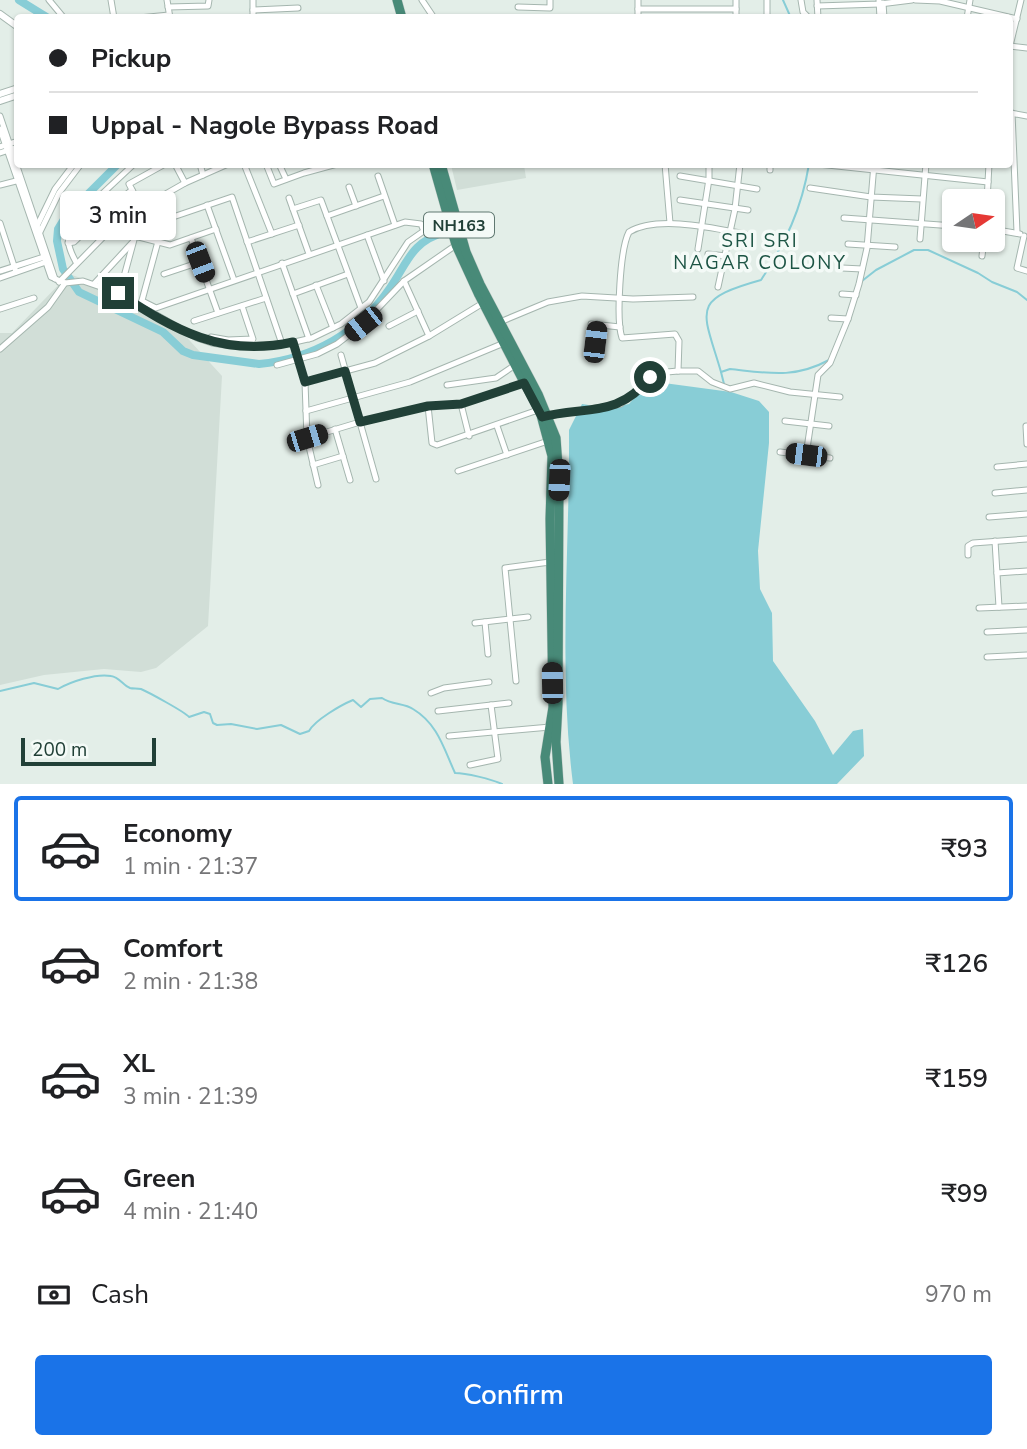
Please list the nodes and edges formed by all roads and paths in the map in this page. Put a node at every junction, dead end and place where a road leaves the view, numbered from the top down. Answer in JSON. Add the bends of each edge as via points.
{"nodes":[{"id":1,"x":209,"y":0,"type":"edge"},
{"id":2,"x":253,"y":0,"type":"edge"},
{"id":3,"x":285,"y":0,"type":"edge"},
{"id":4,"x":550,"y":0,"type":"edge"},
{"id":5,"x":638,"y":0,"type":"edge"},
{"id":6,"x":707,"y":0,"type":"edge"},
{"id":7,"x":736,"y":0,"type":"edge"},
{"id":8,"x":913,"y":0,"type":"edge"},
{"id":9,"x":1021,"y":0,"type":"edge"},
{"id":10,"x":1027,"y":1,"type":"edge"},
{"id":11,"x":197,"y":2,"type":"edge"},
{"id":12,"x":881,"y":2,"type":"edge"},
{"id":13,"x":167,"y":3,"type":"edge"},
{"id":14,"x":817,"y":3,"type":"edge"},
{"id":15,"x":970,"y":3,"type":"edge"},
{"id":16,"x":518,"y":7,"type":"dead end"},
{"id":17,"x":298,"y":8,"type":"dead end"},
{"id":18,"x":662,"y":8,"type":"junction"},
{"id":19,"x":286,"y":9,"type":"junction"},
{"id":20,"x":638,"y":9,"type":"junction"},
{"id":21,"x":736,"y":9,"type":"junction"},
{"id":22,"x":707,"y":10,"type":"junction"},
{"id":23,"x":253,"y":14,"type":"edge"},
{"id":24,"x":638,"y":14,"type":"edge"},
{"id":25,"x":663,"y":14,"type":"edge"},
{"id":26,"x":736,"y":14,"type":"edge"},
{"id":27,"x":1002,"y":14,"type":"edge"},
{"id":28,"x":1013,"y":18,"type":"edge"},
{"id":29,"x":1017,"y":19,"type":"junction"},
{"id":30,"x":1013,"y":33,"type":"edge"},
{"id":31,"x":0,"y":116,"type":"edge"},
{"id":32,"x":0,"y":129,"type":"edge"},
{"id":33,"x":9,"y":147,"type":"edge"},
{"id":34,"x":0,"y":153,"type":"edge"},
{"id":35,"x":1013,"y":153,"type":"edge"},
{"id":36,"x":16,"y":168,"type":"edge"},
{"id":37,"x":71,"y":168,"type":"edge"},
{"id":38,"x":78,"y":168,"type":"edge"},
{"id":39,"x":130,"y":168,"type":"edge"},
{"id":40,"x":159,"y":168,"type":"edge"},
{"id":41,"x":177,"y":168,"type":"edge"},
{"id":42,"x":201,"y":168,"type":"edge"},
{"id":43,"x":216,"y":168,"type":"edge"},
{"id":44,"x":246,"y":168,"type":"edge"},
{"id":45,"x":268,"y":168,"type":"edge"},
{"id":46,"x":281,"y":168,"type":"edge"},
{"id":47,"x":302,"y":168,"type":"edge"},
{"id":48,"x":322,"y":168,"type":"edge"},
{"id":49,"x":434,"y":168,"type":"edge"},
{"id":50,"x":443,"y":168,"type":"edge"},
{"id":51,"x":665,"y":168,"type":"edge"},
{"id":52,"x":709,"y":168,"type":"edge"},
{"id":53,"x":740,"y":168,"type":"edge"},
{"id":54,"x":846,"y":168,"type":"edge"},
{"id":55,"x":874,"y":168,"type":"edge"},
{"id":56,"x":925,"y":168,"type":"edge"},
{"id":57,"x":989,"y":168,"type":"edge"},
{"id":58,"x":874,"y":172,"type":"junction"},
{"id":59,"x":303,"y":173,"type":"junction"},
{"id":60,"x":124,"y":174,"type":"junction"},
{"id":61,"x":203,"y":175,"type":"junction"},
{"id":62,"x":378,"y":176,"type":"dead end"},
{"id":63,"x":680,"y":176,"type":"dead end"},
{"id":64,"x":924,"y":177,"type":"junction"},
{"id":65,"x":286,"y":179,"type":"junction"},
{"id":66,"x":709,"y":179,"type":"junction"},
{"id":67,"x":20,"y":180,"type":"junction"},
{"id":68,"x":988,"y":182,"type":"junction"},
{"id":69,"x":185,"y":183,"type":"junction"},
{"id":70,"x":0,"y":185,"type":"edge"},
{"id":71,"x":738,"y":185,"type":"junction"},
{"id":72,"x":131,"y":187,"type":"junction"},
{"id":73,"x":349,"y":187,"type":"dead end"},
{"id":74,"x":810,"y":188,"type":"dead end"},
{"id":75,"x":757,"y":189,"type":"dead end"},
{"id":76,"x":988,"y":189,"type":"edge"},
{"id":77,"x":384,"y":196,"type":"junction"},
{"id":78,"x":871,"y":197,"type":"junction"},
{"id":79,"x":289,"y":198,"type":"dead end"},
{"id":80,"x":922,"y":199,"type":"junction"},
{"id":81,"x":680,"y":200,"type":"dead end"},
{"id":82,"x":705,"y":203,"type":"junction"},
{"id":83,"x":207,"y":205,"type":"junction"},
{"id":84,"x":141,"y":206,"type":"junction"},
{"id":85,"x":356,"y":206,"type":"junction"},
{"id":86,"x":293,"y":209,"type":"junction"},
{"id":87,"x":735,"y":209,"type":"junction"},
{"id":88,"x":748,"y":210,"type":"dead end"},
{"id":89,"x":448,"y":214,"type":"junction"},
{"id":90,"x":327,"y":216,"type":"junction"},
{"id":91,"x":844,"y":218,"type":"dead end"},
{"id":92,"x":120,"y":220,"type":"junction"},
{"id":93,"x":870,"y":220,"type":"junction"},
{"id":94,"x":0,"y":223,"type":"edge"},
{"id":95,"x":163,"y":223,"type":"junction"},
{"id":96,"x":670,"y":223,"type":"junction"},
{"id":97,"x":921,"y":224,"type":"junction"},
{"id":98,"x":299,"y":225,"type":"junction"},
{"id":99,"x":394,"y":225,"type":"junction"},
{"id":100,"x":433,"y":225,"type":"junction"},
{"id":101,"x":942,"y":225,"type":"edge"},
{"id":102,"x":701,"y":227,"type":"junction"},
{"id":103,"x":216,"y":229,"type":"junction"},
{"id":104,"x":86,"y":230,"type":"junction"},
{"id":105,"x":453,"y":230,"type":"junction"},
{"id":106,"x":424,"y":231,"type":"junction"},
{"id":107,"x":1005,"y":231,"type":"edge"},
{"id":108,"x":37,"y":232,"type":"junction"},
{"id":109,"x":730,"y":232,"type":"junction"},
{"id":110,"x":1017,"y":232,"type":"junction"},
{"id":111,"x":272,"y":234,"type":"junction"},
{"id":112,"x":745,"y":234,"type":"dead end"},
{"id":113,"x":367,"y":235,"type":"junction"},
{"id":114,"x":1026,"y":237,"type":"edge"},
{"id":115,"x":137,"y":238,"type":"junction"},
{"id":116,"x":191,"y":238,"type":"junction"},
{"id":117,"x":920,"y":239,"type":"dead end"},
{"id":118,"x":98,"y":241,"type":"junction"},
{"id":119,"x":158,"y":242,"type":"junction"},
{"id":120,"x":247,"y":242,"type":"junction"},
{"id":121,"x":68,"y":243,"type":"junction"},
{"id":122,"x":337,"y":244,"type":"junction"},
{"id":123,"x":848,"y":244,"type":"dead end"},
{"id":124,"x":456,"y":245,"type":"junction"},
{"id":125,"x":867,"y":245,"type":"junction"},
{"id":126,"x":895,"y":247,"type":"dead end"},
{"id":127,"x":698,"y":248,"type":"dead end"},
{"id":128,"x":982,"y":252,"type":"edge"},
{"id":129,"x":309,"y":254,"type":"junction"},
{"id":130,"x":708,"y":254,"type":"dead end"},
{"id":131,"x":982,"y":256,"type":"dead end"},
{"id":132,"x":726,"y":257,"type":"junction"},
{"id":133,"x":46,"y":259,"type":"junction"},
{"id":134,"x":76,"y":262,"type":"junction"},
{"id":135,"x":200,"y":262,"type":"junction"},
{"id":136,"x":282,"y":263,"type":"junction"},
{"id":137,"x":842,"y":268,"type":"dead end"},
{"id":138,"x":862,"y":269,"type":"junction"},
{"id":139,"x":15,"y":270,"type":"junction"},
{"id":140,"x":0,"y":271,"type":"edge"},
{"id":141,"x":1027,"y":271,"type":"edge"},
{"id":142,"x":257,"y":272,"type":"junction"},
{"id":143,"x":164,"y":274,"type":"dead end"},
{"id":144,"x":348,"y":274,"type":"junction"},
{"id":145,"x":0,"y":278,"type":"edge"},
{"id":146,"x":234,"y":280,"type":"junction"},
{"id":147,"x":384,"y":281,"type":"junction"},
{"id":148,"x":404,"y":281,"type":"junction"},
{"id":149,"x":62,"y":282,"type":"junction"},
{"id":150,"x":94,"y":284,"type":"junction"},
{"id":151,"x":316,"y":285,"type":"junction"},
{"id":152,"x":718,"y":287,"type":"dead end"},
{"id":153,"x":210,"y":289,"type":"junction"},
{"id":154,"x":293,"y":294,"type":"junction"},
{"id":155,"x":842,"y":294,"type":"dead end"},
{"id":156,"x":120,"y":295,"type":"junction"},
{"id":157,"x":856,"y":295,"type":"junction"},
{"id":158,"x":693,"y":297,"type":"dead end"},
{"id":159,"x":34,"y":298,"type":"dead end"},
{"id":160,"x":266,"y":298,"type":"junction"},
{"id":161,"x":619,"y":298,"type":"junction"},
{"id":162,"x":483,"y":303,"type":"junction"},
{"id":163,"x":141,"y":304,"type":"junction"},
{"id":164,"x":242,"y":306,"type":"junction"},
{"id":165,"x":361,"y":308,"type":"junction"},
{"id":166,"x":0,"y":309,"type":"edge"},
{"id":167,"x":418,"y":311,"type":"junction"},
{"id":168,"x":218,"y":313,"type":"junction"},
{"id":169,"x":831,"y":318,"type":"dead end"},
{"id":170,"x":848,"y":319,"type":"junction"},
{"id":171,"x":194,"y":321,"type":"dead end"},
{"id":172,"x":500,"y":321,"type":"junction"},
{"id":173,"x":389,"y":326,"type":"dead end"},
{"id":174,"x":620,"y":327,"type":"junction"},
{"id":175,"x":333,"y":328,"type":"junction"},
{"id":176,"x":429,"y":336,"type":"junction"},
{"id":177,"x":211,"y":337,"type":"dead end"},
{"id":178,"x":309,"y":339,"type":"junction"},
{"id":179,"x":293,"y":342,"type":"junction"},
{"id":180,"x":595,"y":342,"type":"dead end"},
{"id":181,"x":504,"y":343,"type":"junction"},
{"id":182,"x":282,"y":344,"type":"junction"},
{"id":183,"x":0,"y":349,"type":"edge"},
{"id":184,"x":341,"y":355,"type":"dead end"},
{"id":185,"x":299,"y":359,"type":"junction"},
{"id":186,"x":277,"y":365,"type":"dead end"},
{"id":187,"x":515,"y":365,"type":"junction"},
{"id":188,"x":345,"y":371,"type":"junction"},
{"id":189,"x":678,"y":371,"type":"junction"},
{"id":190,"x":305,"y":382,"type":"junction"},
{"id":191,"x":524,"y":383,"type":"junction"},
{"id":192,"x":447,"y":385,"type":"dead end"},
{"id":193,"x":814,"y":395,"type":"junction"},
{"id":194,"x":353,"y":397,"type":"junction"},
{"id":195,"x":840,"y":397,"type":"dead end"},
{"id":196,"x":461,"y":404,"type":"junction"},
{"id":197,"x":428,"y":406,"type":"junction"},
{"id":198,"x":306,"y":411,"type":"junction"},
{"id":199,"x":542,"y":414,"type":"junction"},
{"id":200,"x":785,"y":421,"type":"dead end"},
{"id":201,"x":360,"y":422,"type":"junction"},
{"id":202,"x":810,"y":424,"type":"junction"},
{"id":203,"x":497,"y":426,"type":"junction"},
{"id":204,"x":830,"y":426,"type":"dead end"},
{"id":205,"x":1026,"y":426,"type":"edge"},
{"id":206,"x":335,"y":429,"type":"junction"},
{"id":207,"x":469,"y":436,"type":"junction"},
{"id":208,"x":1027,"y":436,"type":"edge"},
{"id":209,"x":307,"y":438,"type":"junction"},
{"id":210,"x":549,"y":441,"type":"junction"},
{"id":211,"x":1027,"y":443,"type":"edge"},
{"id":212,"x":780,"y":452,"type":"dead end"},
{"id":213,"x":806,"y":455,"type":"junction"},
{"id":214,"x":343,"y":456,"type":"junction"},
{"id":215,"x":507,"y":456,"type":"junction"},
{"id":216,"x":830,"y":458,"type":"dead end"},
{"id":217,"x":1027,"y":464,"type":"edge"},
{"id":218,"x":313,"y":465,"type":"junction"},
{"id":219,"x":997,"y":467,"type":"dead end"},
{"id":220,"x":458,"y":471,"type":"dead end"},
{"id":221,"x":376,"y":479,"type":"dead end"},
{"id":222,"x":350,"y":480,"type":"dead end"},
{"id":223,"x":318,"y":485,"type":"dead end"},
{"id":224,"x":1027,"y":491,"type":"edge"},
{"id":225,"x":995,"y":492,"type":"dead end"},
{"id":226,"x":1027,"y":514,"type":"edge"},
{"id":227,"x":989,"y":517,"type":"dead end"},
{"id":228,"x":1027,"y":539,"type":"edge"},
{"id":229,"x":995,"y":541,"type":"junction"},
{"id":230,"x":968,"y":555,"type":"dead end"},
{"id":231,"x":550,"y":562,"type":"junction"},
{"id":232,"x":1027,"y":571,"type":"edge"},
{"id":233,"x":997,"y":573,"type":"junction"},
{"id":234,"x":1027,"y":606,"type":"edge"},
{"id":235,"x":999,"y":607,"type":"junction"},
{"id":236,"x":979,"y":608,"type":"dead end"},
{"id":237,"x":528,"y":617,"type":"dead end"},
{"id":238,"x":511,"y":619,"type":"junction"},
{"id":239,"x":485,"y":622,"type":"junction"},
{"id":240,"x":475,"y":623,"type":"dead end"},
{"id":241,"x":1027,"y":630,"type":"edge"},
{"id":242,"x":987,"y":632,"type":"dead end"},
{"id":243,"x":488,"y":654,"type":"dead end"},
{"id":244,"x":1027,"y":655,"type":"edge"},
{"id":245,"x":987,"y":657,"type":"dead end"},
{"id":246,"x":516,"y":681,"type":"dead end"},
{"id":247,"x":489,"y":682,"type":"dead end"},
{"id":248,"x":432,"y":693,"type":"dead end"},
{"id":249,"x":509,"y":704,"type":"dead end"},
{"id":250,"x":491,"y":705,"type":"junction"},
{"id":251,"x":438,"y":711,"type":"dead end"},
{"id":252,"x":550,"y":727,"type":"junction"},
{"id":253,"x":494,"y":732,"type":"junction"},
{"id":254,"x":449,"y":736,"type":"dead end"},
{"id":255,"x":470,"y":765,"type":"dead end"},
{"id":256,"x":558,"y":781,"type":"edge"},
{"id":257,"x":547,"y":782,"type":"edge"}],
"edges":[{"from":1,"to":11,"type":"street","via":[[208,6]]},
{"from":2,"to":23,"type":"street"},
{"from":3,"to":19,"type":"street"},
{"from":4,"to":16,"type":"street","via":[[550,8]]},
{"from":5,"to":20,"type":"street"},
{"from":6,"to":22,"type":"street"},
{"from":7,"to":21,"type":"street"},
{"from":8,"to":12,"type":"street"},
{"from":8,"to":15,"type":"street"},
{"from":9,"to":10,"type":"street"},
{"from":9,"to":29,"type":"street"},
{"from":11,"to":13,"type":"street"},
{"from":12,"to":14,"type":"street"},
{"from":15,"to":27,"type":"street"},
{"from":17,"to":19,"type":"street"},
{"from":18,"to":20,"type":"street"},
{"from":18,"to":22,"type":"street"},
{"from":18,"to":25,"type":"street"},
{"from":19,"to":23,"type":"street"},
{"from":20,"to":24,"type":"street"},
{"from":21,"to":22,"type":"street"},
{"from":21,"to":26,"type":"street"},
{"from":28,"to":29,"type":"street"},
{"from":29,"to":30,"type":"street"},
{"from":31,"to":33,"type":"street"},
{"from":32,"to":33,"type":"street"},
{"from":33,"to":34,"type":"street"},
{"from":35,"to":110,"type":"street"},
{"from":36,"to":67,"type":"street"},
{"from":37,"to":108,"type":"street","via":[[55,190]]},
{"from":38,"to":108,"type":"street"},
{"from":39,"to":60,"type":"street"},
{"from":40,"to":72,"type":"street"},
{"from":41,"to":69,"type":"street"},
{"from":42,"to":61,"type":"street"},
{"from":43,"to":61,"type":"street"},
{"from":44,"to":111,"type":"street"},
{"from":45,"to":65,"type":"street","via":[[274,184]]},
{"from":46,"to":65,"type":"street"},
{"from":47,"to":59,"type":"street"},
{"from":48,"to":59,"type":"street"},
{"from":49,"to":89,"type":"highway","number":"NH163"},
{"from":50,"to":172,"type":"highway","number":"NH163","via":[[466,252]]},
{"from":51,"to":96,"type":"street"},
{"from":52,"to":66,"type":"street"},
{"from":53,"to":71,"type":"street"},
{"from":54,"to":58,"type":"street"},
{"from":55,"to":58,"type":"street"},
{"from":56,"to":64,"type":"street"},
{"from":57,"to":68,"type":"street"},
{"from":58,"to":64,"type":"street"},
{"from":58,"to":78,"type":"street"},
{"from":59,"to":65,"type":"street"},
{"from":60,"to":72,"type":"street"},
{"from":60,"to":121,"type":"street","via":[[74,221]]},
{"from":61,"to":69,"type":"street"},
{"from":62,"to":77,"type":"street"},
{"from":63,"to":66,"type":"street"},
{"from":64,"to":68,"type":"street"},
{"from":64,"to":80,"type":"street"},
{"from":66,"to":71,"type":"street"},
{"from":66,"to":82,"type":"street"},
{"from":67,"to":70,"type":"street"},
{"from":67,"to":108,"type":"street"},
{"from":68,"to":76,"type":"street"},
{"from":69,"to":84,"type":"street"},
{"from":71,"to":75,"type":"street"},
{"from":71,"to":87,"type":"street"},
{"from":72,"to":84,"type":"street"},
{"from":72,"to":104,"type":"street"},
{"from":73,"to":85,"type":"street"},
{"from":74,"to":78,"type":"street"},
{"from":77,"to":85,"type":"street"},
{"from":77,"to":99,"type":"street"},
{"from":78,"to":80,"type":"street"},
{"from":78,"to":93,"type":"street"},
{"from":79,"to":86,"type":"street"},
{"from":80,"to":97,"type":"street"},
{"from":81,"to":82,"type":"street"},
{"from":82,"to":87,"type":"street"},
{"from":82,"to":102,"type":"street"},
{"from":83,"to":95,"type":"street"},
{"from":83,"to":103,"type":"street"},
{"from":83,"to":120,"type":"street","via":[[232,197]]},
{"from":84,"to":92,"type":"street"},
{"from":85,"to":90,"type":"street"},
{"from":86,"to":90,"type":"street","via":[[321,200]]},
{"from":86,"to":98,"type":"street"},
{"from":87,"to":88,"type":"street"},
{"from":87,"to":109,"type":"street"},
{"from":89,"to":100,"type":"street"},
{"from":89,"to":105,"type":"highway","number":"NH163"},
{"from":90,"to":122,"type":"street"},
{"from":91,"to":93,"type":"street"},
{"from":92,"to":115,"type":"street"},
{"from":92,"to":118,"type":"street"},
{"from":93,"to":97,"type":"street"},
{"from":93,"to":125,"type":"street"},
{"from":94,"to":139,"type":"street"},
{"from":95,"to":115,"type":"street"},
{"from":95,"to":119,"type":"street"},
{"from":96,"to":102,"type":"street"},
{"from":96,"to":161,"type":"street","via":[[629,233]]},
{"from":97,"to":101,"type":"street"},
{"from":97,"to":117,"type":"street"},
{"from":98,"to":111,"type":"street"},
{"from":98,"to":129,"type":"street"},
{"from":99,"to":106,"type":"street","via":[[421,224]]},
{"from":99,"to":113,"type":"street"},
{"from":100,"to":105,"type":"street"},
{"from":100,"to":106,"type":"street"},
{"from":102,"to":109,"type":"street"},
{"from":102,"to":127,"type":"street"},
{"from":103,"to":116,"type":"street"},
{"from":103,"to":146,"type":"street"},
{"from":104,"to":118,"type":"street"},
{"from":104,"to":121,"type":"street"},
{"from":105,"to":124,"type":"highway","number":"NH163"},
{"from":106,"to":147,"type":"street","via":[[408,242]]},
{"from":107,"to":110,"type":"street"},
{"from":108,"to":133,"type":"street"},
{"from":109,"to":112,"type":"street"},
{"from":109,"to":132,"type":"street"},
{"from":110,"to":114,"type":"street"},
{"from":111,"to":120,"type":"street"},
{"from":113,"to":122,"type":"street"},
{"from":113,"to":147,"type":"street"},
{"from":114,"to":141,"type":"street","via":[[1017,268]]},
{"from":115,"to":119,"type":"street"},
{"from":115,"to":150,"type":"street"},
{"from":115,"to":156,"type":"street"},
{"from":116,"to":119,"type":"street","via":[[170,245]]},
{"from":116,"to":135,"type":"street"},
{"from":118,"to":134,"type":"street"},
{"from":119,"to":163,"type":"street"},
{"from":120,"to":142,"type":"street"},
{"from":121,"to":134,"type":"street"},
{"from":122,"to":129,"type":"street"},
{"from":122,"to":144,"type":"street"},
{"from":123,"to":125,"type":"street"},
{"from":124,"to":148,"type":"street"},
{"from":124,"to":162,"type":"highway","number":"NH163"},
{"from":125,"to":126,"type":"street"},
{"from":125,"to":138,"type":"street"},
{"from":128,"to":131,"type":"street"},
{"from":129,"to":136,"type":"street"},
{"from":130,"to":132,"type":"street"},
{"from":132,"to":152,"type":"street"},
{"from":133,"to":139,"type":"street"},
{"from":133,"to":149,"type":"street","via":[[47,271]]},
{"from":134,"to":149,"type":"street"},
{"from":135,"to":143,"type":"street"},
{"from":135,"to":153,"type":"street"},
{"from":136,"to":142,"type":"street"},
{"from":136,"to":154,"type":"street"},
{"from":137,"to":138,"type":"street"},
{"from":138,"to":157,"type":"street"},
{"from":139,"to":140,"type":"street"},
{"from":139,"to":145,"type":"street"},
{"from":142,"to":146,"type":"street"},
{"from":142,"to":160,"type":"street"},
{"from":144,"to":151,"type":"street"},
{"from":144,"to":165,"type":"street"},
{"from":146,"to":153,"type":"street"},
{"from":147,"to":165,"type":"street"},
{"from":148,"to":167,"type":"street"},
{"from":148,"to":185,"type":"street","via":[[337,344]]},
{"from":149,"to":150,"type":"street"},
{"from":149,"to":183,"type":"street","via":[[48,307]]},
{"from":150,"to":156,"type":"street"},
{"from":151,"to":154,"type":"street"},
{"from":151,"to":175,"type":"street"},
{"from":153,"to":163,"type":"street","via":[[156,308]]},
{"from":153,"to":168,"type":"street"},
{"from":154,"to":178,"type":"street"},
{"from":155,"to":157,"type":"street"},
{"from":156,"to":163,"type":"street"},
{"from":157,"to":170,"type":"street"},
{"from":158,"to":161,"type":"street"},
{"from":159,"to":166,"type":"street"},
{"from":160,"to":164,"type":"street"},
{"from":160,"to":182,"type":"street"},
{"from":161,"to":172,"type":"street","via":[[582,296],[548,302]]},
{"from":161,"to":174,"type":"street"},
{"from":162,"to":176,"type":"street"},
{"from":162,"to":181,"type":"highway","number":"NH163"},
{"from":163,"to":182,"type":"street","via":[[212,343]]},
{"from":164,"to":168,"type":"street"},
{"from":164,"to":177,"type":"street","via":[[253,340]]},
{"from":165,"to":175,"type":"street"},
{"from":167,"to":173,"type":"street"},
{"from":167,"to":176,"type":"street"},
{"from":168,"to":171,"type":"street"},
{"from":169,"to":170,"type":"street"},
{"from":170,"to":193,"type":"street","via":[[830,363],[818,375]]},
{"from":172,"to":199,"type":"highway","number":"NH163"},
{"from":174,"to":180,"type":"street","via":[[594,324]]},
{"from":174,"to":189,"type":"street","via":[[624,339],[675,334]]},
{"from":175,"to":178,"type":"street"},
{"from":176,"to":188,"type":"street"},
{"from":178,"to":179,"type":"street"},
{"from":179,"to":182,"type":"street"},
{"from":179,"to":185,"type":"street"},
{"from":181,"to":187,"type":"highway","number":"NH163"},
{"from":181,"to":194,"type":"street","via":[[410,382]]},
{"from":184,"to":188,"type":"street"},
{"from":185,"to":186,"type":"street"},
{"from":185,"to":190,"type":"street"},
{"from":187,"to":191,"type":"highway","number":"NH163"},
{"from":187,"to":192,"type":"street","via":[[495,378]]},
{"from":188,"to":190,"type":"street"},
{"from":188,"to":194,"type":"street"},
{"from":189,"to":193,"type":"street","via":[[698,371],[713,383],[733,389],[754,383]]},
{"from":189,"to":199,"type":"street","via":[[656,373],[621,404]]},
{"from":190,"to":198,"type":"street"},
{"from":191,"to":196,"type":"street"},
{"from":191,"to":199,"type":"highway","number":"NH163"},
{"from":193,"to":195,"type":"street"},
{"from":193,"to":202,"type":"street"},
{"from":194,"to":198,"type":"street"},
{"from":194,"to":201,"type":"street"},
{"from":196,"to":197,"type":"street"},
{"from":196,"to":207,"type":"street"},
{"from":197,"to":201,"type":"street"},
{"from":197,"to":207,"type":"street","via":[[432,443]]},
{"from":198,"to":209,"type":"street"},
{"from":199,"to":203,"type":"street"},
{"from":199,"to":210,"type":"highway","number":"NH163"},
{"from":199,"to":256,"type":"highway","number":"NH163","via":[[555,438],[559,459]]},
{"from":200,"to":202,"type":"street"},
{"from":201,"to":206,"type":"street"},
{"from":201,"to":221,"type":"street"},
{"from":202,"to":204,"type":"street"},
{"from":202,"to":213,"type":"street"},
{"from":203,"to":207,"type":"street"},
{"from":203,"to":215,"type":"street"},
{"from":205,"to":208,"type":"street"},
{"from":206,"to":209,"type":"street"},
{"from":206,"to":214,"type":"street"},
{"from":208,"to":211,"type":"street"},
{"from":209,"to":218,"type":"street"},
{"from":210,"to":215,"type":"street"},
{"from":210,"to":231,"type":"highway","number":"NH163"},
{"from":212,"to":213,"type":"street"},
{"from":213,"to":216,"type":"street"},
{"from":214,"to":218,"type":"street"},
{"from":214,"to":222,"type":"street"},
{"from":215,"to":220,"type":"street"},
{"from":217,"to":219,"type":"street"},
{"from":218,"to":223,"type":"street"},
{"from":224,"to":225,"type":"street"},
{"from":226,"to":227,"type":"street"},
{"from":228,"to":229,"type":"street"},
{"from":229,"to":230,"type":"street","via":[[969,545]]},
{"from":229,"to":233,"type":"street"},
{"from":231,"to":238,"type":"street","via":[[505,568]]},
{"from":231,"to":252,"type":"highway","number":"NH163"},
{"from":232,"to":233,"type":"street"},
{"from":233,"to":235,"type":"street"},
{"from":234,"to":235,"type":"street"},
{"from":235,"to":236,"type":"street"},
{"from":237,"to":238,"type":"street"},
{"from":238,"to":239,"type":"street"},
{"from":238,"to":246,"type":"street"},
{"from":239,"to":240,"type":"street"},
{"from":239,"to":243,"type":"street"},
{"from":241,"to":242,"type":"street"},
{"from":244,"to":245,"type":"street"},
{"from":247,"to":248,"type":"street"},
{"from":249,"to":250,"type":"street"},
{"from":250,"to":251,"type":"street"},
{"from":250,"to":253,"type":"street"},
{"from":252,"to":253,"type":"street"},
{"from":252,"to":257,"type":"highway","number":"NH163"},
{"from":253,"to":254,"type":"street"},
{"from":253,"to":255,"type":"street","via":[[498,759]]}]}
